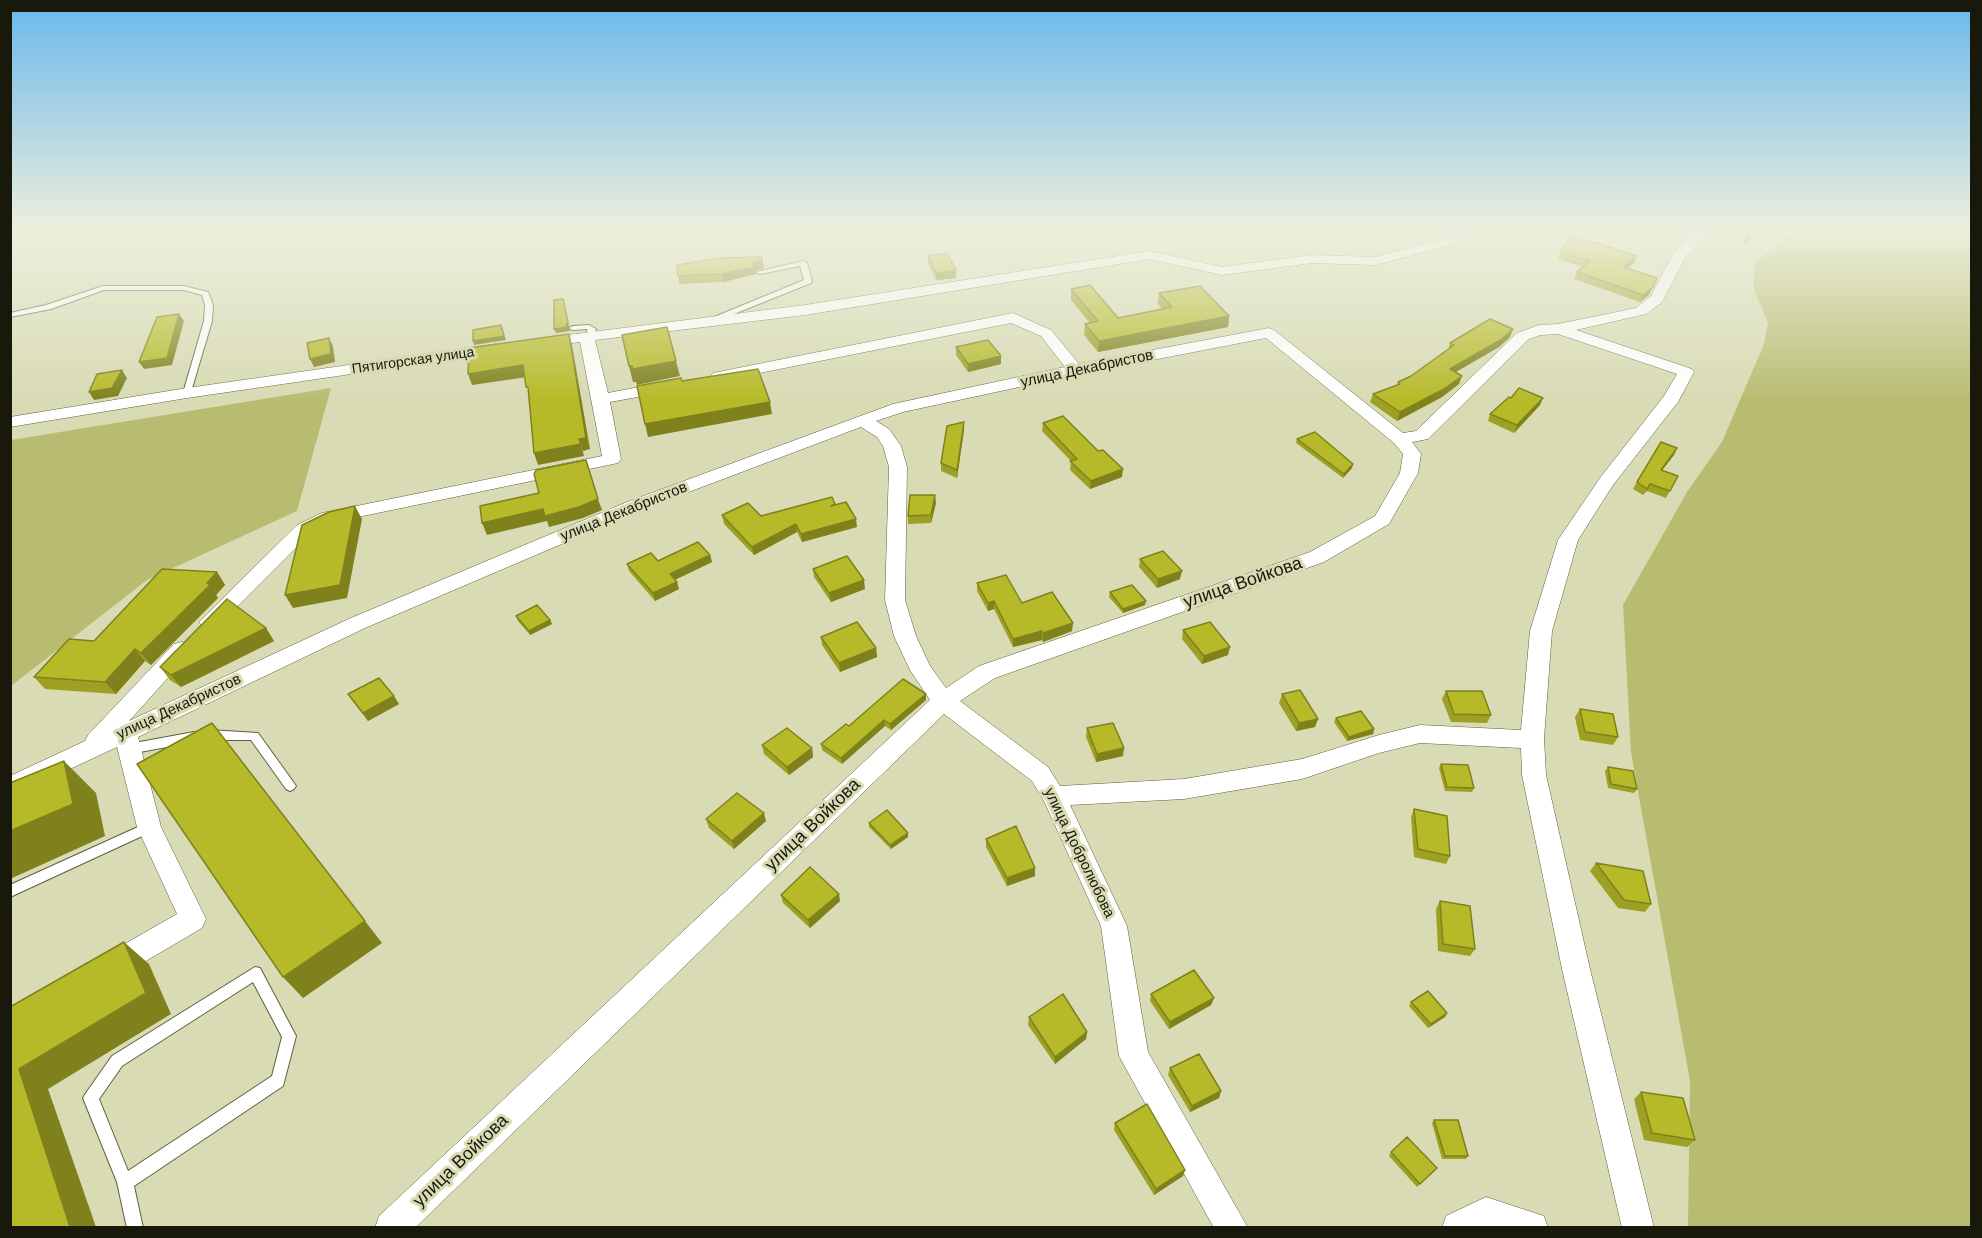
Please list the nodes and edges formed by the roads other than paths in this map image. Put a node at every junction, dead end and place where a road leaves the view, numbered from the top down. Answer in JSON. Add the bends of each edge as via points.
{"nodes":[{"id":1,"x":796,"y":286,"type":"edge"},
{"id":2,"x":953,"y":286,"type":"edge"},
{"id":3,"x":1664,"y":286,"type":"edge"},
{"id":4,"x":10,"y":315,"type":"edge"},
{"id":5,"x":708,"y":321,"type":"junction"},
{"id":6,"x":1558,"y":329,"type":"junction"},
{"id":7,"x":583,"y":333,"type":"junction"},
{"id":8,"x":1076,"y":370,"type":"junction"},
{"id":9,"x":707,"y":378,"type":"edge"},
{"id":10,"x":684,"y":383,"type":"edge"},
{"id":11,"x":187,"y":393,"type":"junction"},
{"id":12,"x":601,"y":399,"type":"junction"},
{"id":13,"x":862,"y":420,"type":"junction"},
{"id":14,"x":10,"y":422,"type":"edge"},
{"id":15,"x":1400,"y":440,"type":"junction"},
{"id":16,"x":943,"y":702,"type":"junction"},
{"id":17,"x":1533,"y":740,"type":"junction"},
{"id":18,"x":127,"y":741,"type":"junction"},
{"id":19,"x":88,"y":750,"type":"junction"},
{"id":20,"x":290,"y":786,"type":"dead end"},
{"id":21,"x":10,"y":787,"type":"edge"},
{"id":22,"x":1054,"y":796,"type":"junction"},
{"id":23,"x":149,"y":827,"type":"junction"},
{"id":24,"x":10,"y":891,"type":"edge"},
{"id":25,"x":92,"y":978,"type":"edge"},
{"id":26,"x":125,"y":1182,"type":"junction"},
{"id":27,"x":135,"y":1227,"type":"edge"},
{"id":28,"x":391,"y":1227,"type":"edge"},
{"id":29,"x":1232,"y":1227,"type":"edge"},
{"id":30,"x":1458,"y":1227,"type":"edge"},
{"id":31,"x":1532,"y":1227,"type":"edge"},
{"id":32,"x":1638,"y":1227,"type":"edge"}],
"edges":[{"from":1,"to":5,"type":"lane"},
{"from":2,"to":5,"type":"street","name":"Пятигорская улица"},
{"from":3,"to":6,"type":"street","via":[[1657,299],[1641,311]]},
{"from":4,"to":11,"type":"lane","via":[[103,288],[184,288],[205,294],[208,321]]},
{"from":5,"to":7,"type":"street","name":"Пятигорская улица"},
{"from":6,"to":15,"type":"street","via":[[1523,336],[1422,435]]},
{"from":6,"to":17,"type":"street","via":[[1686,372],[1672,398],[1606,482],[1568,540],[1541,631]]},
{"from":7,"to":11,"type":"street","name":"Пятигорская улица"},
{"from":7,"to":12,"type":"street"},
{"from":8,"to":9,"type":"street","via":[[1046,333],[1013,318]]},
{"from":8,"to":13,"type":"street","name":"улица Декабристов","via":[[899,408]]},
{"from":8,"to":15,"type":"street","name":"улица Декабристов","via":[[1269,333]]},
{"from":10,"to":12,"type":"street"},
{"from":11,"to":14,"type":"street","name":"Пятигорская улица"},
{"from":12,"to":19,"type":"street","via":[[612,459],[384,504],[329,517],[304,529],[194,637]]},
{"from":13,"to":16,"type":"street","name":"улица Добролюбова","via":[[883,433],[892,446],[898,468],[895,600],[905,636],[921,670]]},
{"from":13,"to":18,"type":"street","name":"улица Декабристов","via":[[634,506],[380,614]]},
{"from":15,"to":16,"type":"street","name":"улица Войкова","via":[[1412,453],[1409,473],[1382,520],[1317,557],[987,672]]},
{"from":16,"to":22,"type":"street","name":"улица Добролюбова","via":[[1040,774]]},
{"from":16,"to":28,"type":"street","name":"улица Войкова"},
{"from":17,"to":22,"type":"street","via":[[1420,734],[1302,769],[1195,788]]},
{"from":17,"to":32,"type":"street","via":[[1536,787]]},
{"from":18,"to":19,"type":"street","name":"улица Декабристов"},
{"from":18,"to":20,"type":"lane","via":[[254,736]]},
{"from":18,"to":23,"type":"street"},
{"from":19,"to":21,"type":"street","name":"улица Декабристов"},
{"from":22,"to":29,"type":"street","name":"улица Добролюбова","via":[[1114,926],[1134,1056]]},
{"from":23,"to":24,"type":"lane"},
{"from":23,"to":25,"type":"street","via":[[193,919]]},
{"from":26,"to":26,"type":"lane","via":[[92,1098],[117,1061],[255,973],[289,1035],[278,1081]]},
{"from":26,"to":27,"type":"lane"},
{"from":30,"to":31,"type":"street","via":[[1486,1213]]}]}
